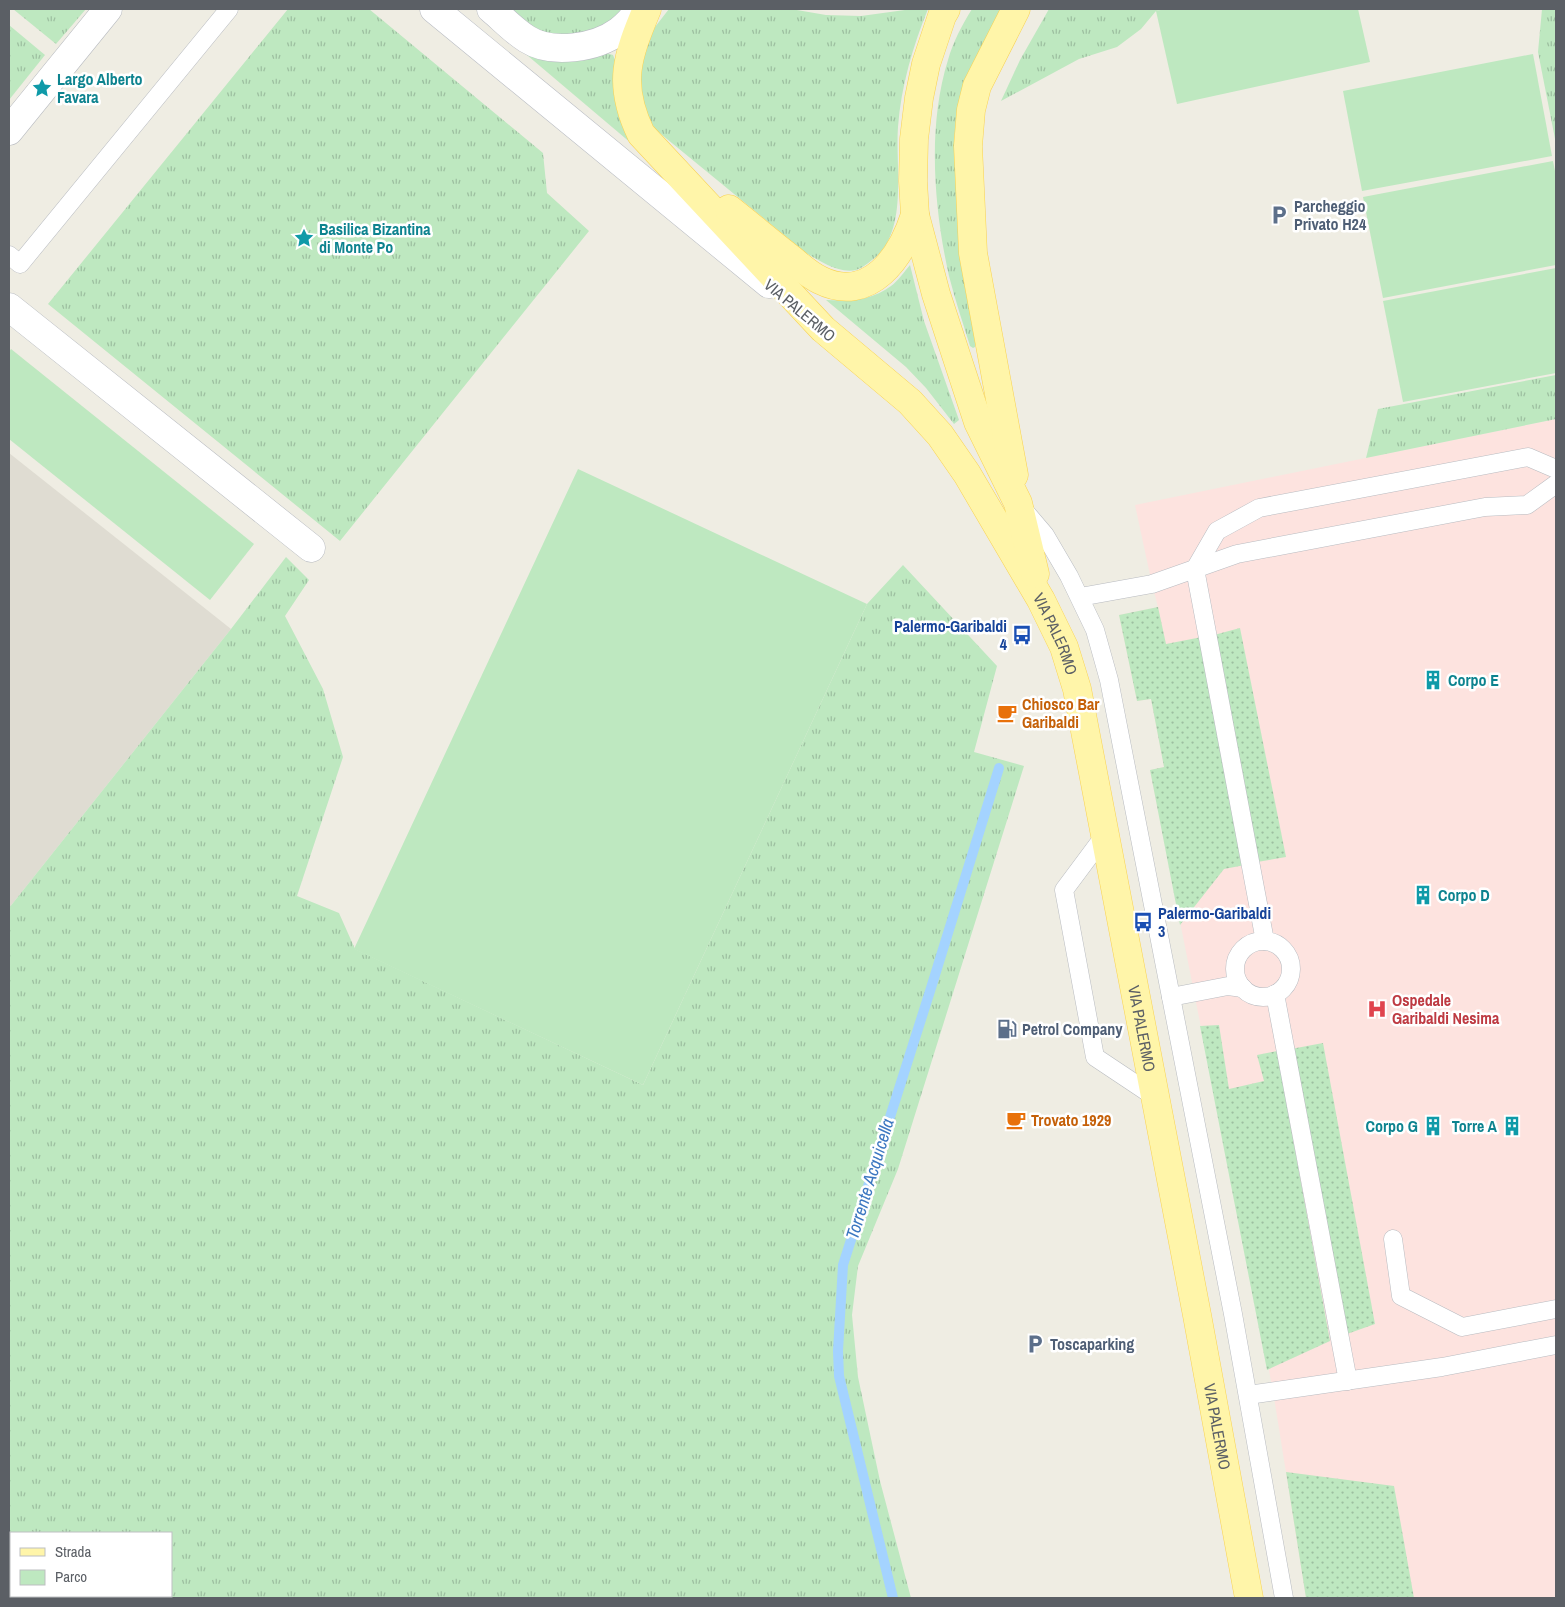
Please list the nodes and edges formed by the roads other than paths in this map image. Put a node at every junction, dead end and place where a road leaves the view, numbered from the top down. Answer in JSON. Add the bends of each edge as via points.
{"nodes":[{"id":1,"x":108,"y":9,"type":"edge"},
{"id":2,"x":229,"y":9,"type":"edge"},
{"id":3,"x":434,"y":9,"type":"edge"},
{"id":4,"x":491,"y":9,"type":"edge"},
{"id":5,"x":640,"y":9,"type":"edge"},
{"id":6,"x":648,"y":9,"type":"edge"},
{"id":7,"x":946,"y":9,"type":"edge"},
{"id":8,"x":1016,"y":9,"type":"edge"},
{"id":9,"x":9,"y":130,"type":"edge"},
{"id":10,"x":654,"y":149,"type":"junction"},
{"id":11,"x":649,"y":185,"type":"junction"},
{"id":12,"x":914,"y":215,"type":"junction"},
{"id":13,"x":729,"y":229,"type":"junction"},
{"id":14,"x":9,"y":255,"type":"edge"},
{"id":15,"x":812,"y":275,"type":"junction"},
{"id":16,"x":9,"y":307,"type":"edge"},
{"id":17,"x":823,"y":329,"type":"junction"},
{"id":18,"x":1556,"y":469,"type":"edge"},
{"id":19,"x":1556,"y":484,"type":"edge"},
{"id":20,"x":1018,"y":503,"type":"junction"},
{"id":21,"x":310,"y":548,"type":"dead end"},
{"id":22,"x":1195,"y":569,"type":"junction"},
{"id":23,"x":1080,"y":597,"type":"junction"},
{"id":24,"x":1041,"y":600,"type":"junction"},
{"id":25,"x":1105,"y":835,"type":"junction"},
{"id":26,"x":1264,"y":941,"type":"junction"},
{"id":27,"x":1235,"y":966,"type":"junction"},
{"id":28,"x":1243,"y":988,"type":"junction"},
{"id":29,"x":1170,"y":991,"type":"junction"},
{"id":30,"x":1275,"y":994,"type":"junction"},
{"id":31,"x":1155,"y":1097,"type":"junction"},
{"id":32,"x":1393,"y":1239,"type":"dead end"},
{"id":33,"x":1556,"y":1309,"type":"edge"},
{"id":34,"x":1556,"y":1345,"type":"edge"},
{"id":35,"x":1348,"y":1381,"type":"junction"},
{"id":36,"x":1248,"y":1395,"type":"junction"},
{"id":37,"x":1249,"y":1598,"type":"edge"},
{"id":38,"x":1284,"y":1598,"type":"edge"}],
"edges":[{"from":1,"to":9,"type":"street"},
{"from":2,"to":14,"type":"lane","via":[[20,264]]},
{"from":3,"to":11,"type":"street","name":"VIA PALERMO"},
{"from":4,"to":5,"type":"street","via":[[527,39],[550,46],[574,48],[608,38]]},
{"from":6,"to":10,"type":"main road","via":[[626,74],[634,120]]},
{"from":7,"to":12,"type":"main road","via":[[926,64],[918,98],[914,139]]},
{"from":8,"to":20,"type":"main road","via":[[977,86],[968,146],[973,253]]},
{"from":10,"to":13,"type":"main road"},
{"from":10,"to":15,"type":"main road"},
{"from":11,"to":13,"type":"street"},
{"from":11,"to":17,"type":"street","name":"VIA PALERMO"},
{"from":12,"to":15,"type":"main road","via":[[900,250],[878,276],[859,284],[840,286]]},
{"from":12,"to":20,"type":"main road","via":[[978,422]]},
{"from":13,"to":15,"type":"street"},
{"from":13,"to":17,"type":"main road"},
{"from":16,"to":21,"type":"street"},
{"from":17,"to":24,"type":"main road","name":"VIA PALERMO","via":[[910,402],[940,435],[967,474]]},
{"from":18,"to":22,"type":"lane","via":[[1528,457],[1259,508],[1217,531]]},
{"from":19,"to":22,"type":"lane","via":[[1527,505],[1485,507],[1238,554]]},
{"from":20,"to":23,"type":"lane","via":[[1045,535]]},
{"from":20,"to":24,"type":"main road"},
{"from":22,"to":23,"type":"lane","via":[[1152,584]]},
{"from":22,"to":26,"type":"lane"},
{"from":23,"to":29,"type":"lane","via":[[1095,630],[1109,680]]},
{"from":24,"to":25,"type":"main road","name":"VIA PALERMO","via":[[1064,647],[1077,689]]},
{"from":25,"to":31,"type":"main road","name":"VIA PALERMO"},
{"from":25,"to":31,"type":"lane","via":[[1064,890],[1095,1057]]},
{"from":26,"to":27,"type":"lane","via":[[1248,945],[1237,958]]},
{"from":26,"to":30,"type":"lane","via":[[1280,946],[1289,959],[1290,976],[1282,990]]},
{"from":27,"to":28,"type":"lane"},
{"from":27,"to":29,"type":"lane","via":[[1225,976]]},
{"from":28,"to":29,"type":"lane","via":[[1228,986]]},
{"from":28,"to":30,"type":"lane","via":[[1258,996]]},
{"from":29,"to":36,"type":"lane"},
{"from":30,"to":35,"type":"lane"},
{"from":31,"to":37,"type":"main road","name":"VIA PALERMO"},
{"from":32,"to":33,"type":"lane","via":[[1401,1296],[1462,1327]]},
{"from":34,"to":35,"type":"lane"},
{"from":35,"to":36,"type":"lane"},
{"from":36,"to":38,"type":"lane"}]}
